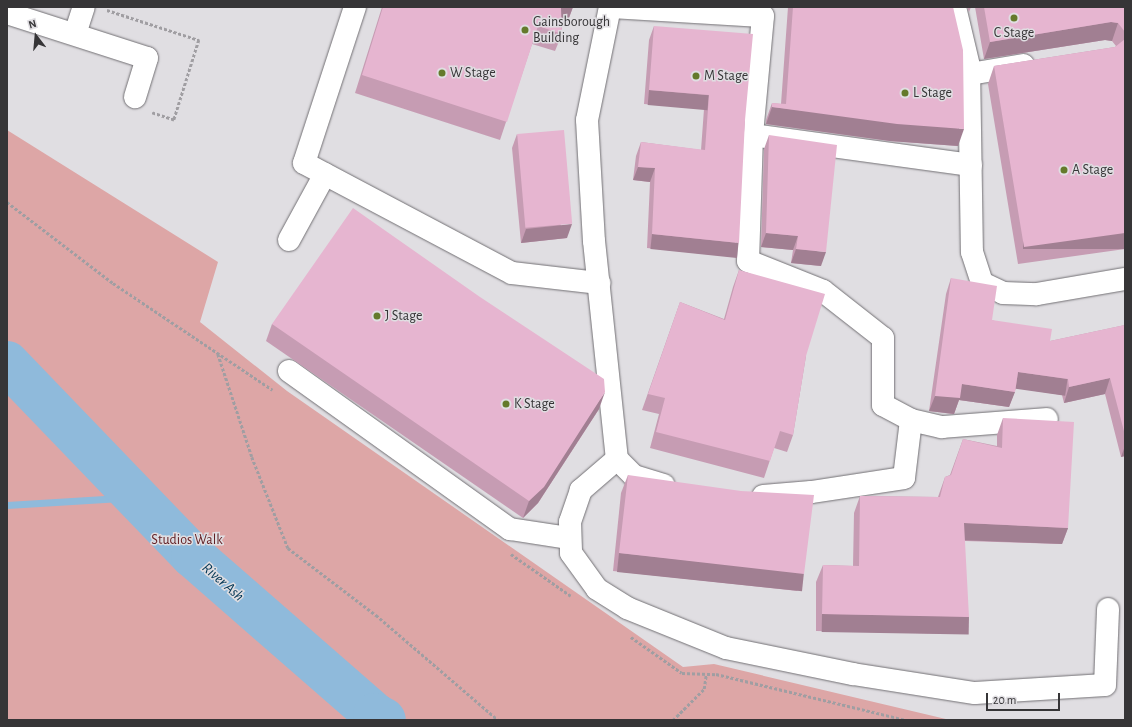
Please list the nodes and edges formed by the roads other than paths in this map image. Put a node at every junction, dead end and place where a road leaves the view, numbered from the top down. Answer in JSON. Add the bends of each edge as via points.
{"nodes":[{"id":1,"x":84,"y":7,"type":"edge"},
{"id":2,"x":355,"y":7,"type":"edge"},
{"id":3,"x":610,"y":7,"type":"edge"},
{"id":4,"x":955,"y":7,"type":"edge"},
{"id":5,"x":763,"y":11,"type":"edge"},
{"id":6,"x":7,"y":13,"type":"edge"},
{"id":7,"x":75,"y":34,"type":"junction"},
{"id":8,"x":1046,"y":62,"type":"edge"},
{"id":9,"x":970,"y":74,"type":"junction"},
{"id":10,"x":135,"y":98,"type":"dead end"},
{"id":11,"x":752,"y":135,"type":"junction"},
{"id":12,"x":971,"y":165,"type":"junction"},
{"id":13,"x":325,"y":174,"type":"junction"},
{"id":14,"x":289,"y":240,"type":"dead end"},
{"id":15,"x":1125,"y":279,"type":"edge"},
{"id":16,"x":599,"y":283,"type":"junction"},
{"id":17,"x":289,"y":371,"type":"dead end"},
{"id":18,"x":1047,"y":419,"type":"edge"},
{"id":19,"x":911,"y":420,"type":"junction"},
{"id":20,"x":617,"y":459,"type":"junction"},
{"id":21,"x":681,"y":487,"type":"edge"},
{"id":22,"x":743,"y":496,"type":"edge"},
{"id":23,"x":569,"y":538,"type":"junction"},
{"id":24,"x":1108,"y":609,"type":"dead end"}],
"edges":[{"from":1,"to":7,"type":"street"},
{"from":2,"to":13,"type":"street","via":[[304,163]]},
{"from":3,"to":5,"type":"street"},
{"from":3,"to":16,"type":"street","via":[[587,120]]},
{"from":4,"to":9,"type":"street"},
{"from":5,"to":11,"type":"street"},
{"from":6,"to":7,"type":"street"},
{"from":7,"to":10,"type":"street","via":[[147,58]]},
{"from":8,"to":9,"type":"street"},
{"from":9,"to":12,"type":"street"},
{"from":11,"to":12,"type":"street"},
{"from":11,"to":19,"type":"street","via":[[748,261],[823,291],[883,338],[883,405]]},
{"from":12,"to":15,"type":"street","via":[[972,252],[982,283],[1003,293],[1036,294]]},
{"from":13,"to":14,"type":"street"},
{"from":13,"to":16,"type":"street","via":[[512,273]]},
{"from":16,"to":20,"type":"street"},
{"from":17,"to":23,"type":"street","via":[[510,529]]},
{"from":18,"to":19,"type":"street","via":[[942,427]]},
{"from":19,"to":22,"type":"street","via":[[904,478],[778,496]]},
{"from":20,"to":21,"type":"street","via":[[634,476],[658,484]]},
{"from":20,"to":23,"type":"street","via":[[581,490],[570,522]]},
{"from":23,"to":24,"type":"street","via":[[571,553],[597,589],[627,608],[726,648],[921,686],[975,693],[1105,685]]}]}
